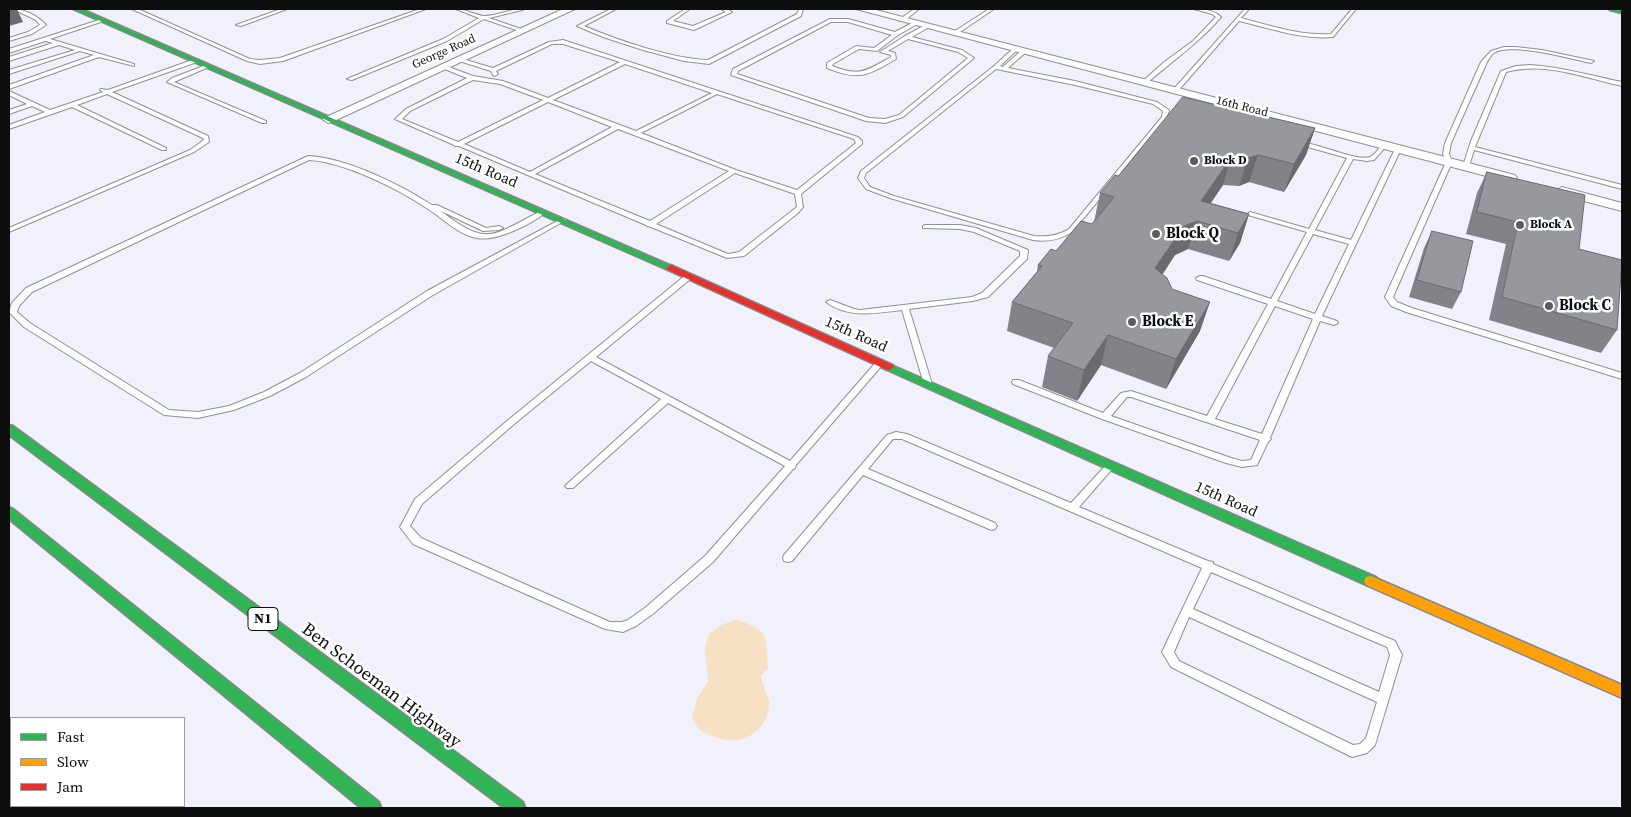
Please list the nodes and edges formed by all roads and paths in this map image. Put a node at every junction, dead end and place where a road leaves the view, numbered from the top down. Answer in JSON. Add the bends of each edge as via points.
{"nodes":[{"id":1,"x":15,"y":9,"type":"edge"},
{"id":2,"x":76,"y":9,"type":"edge"},
{"id":3,"x":134,"y":9,"type":"edge"},
{"id":4,"x":285,"y":9,"type":"edge"},
{"id":5,"x":424,"y":9,"type":"edge"},
{"id":6,"x":458,"y":9,"type":"edge"},
{"id":7,"x":522,"y":9,"type":"edge"},
{"id":8,"x":570,"y":9,"type":"edge"},
{"id":9,"x":614,"y":9,"type":"edge"},
{"id":10,"x":688,"y":9,"type":"edge"},
{"id":11,"x":722,"y":9,"type":"edge"},
{"id":12,"x":801,"y":9,"type":"edge"},
{"id":13,"x":861,"y":9,"type":"edge"},
{"id":14,"x":917,"y":9,"type":"edge"},
{"id":15,"x":992,"y":9,"type":"edge"},
{"id":16,"x":1196,"y":9,"type":"edge"},
{"id":17,"x":1248,"y":9,"type":"edge"},
{"id":18,"x":1354,"y":9,"type":"edge"},
{"id":19,"x":1612,"y":9,"type":"edge"},
{"id":20,"x":1622,"y":10,"type":"edge"},
{"id":21,"x":484,"y":17,"type":"junction"},
{"id":22,"x":1238,"y":19,"type":"junction"},
{"id":23,"x":102,"y":20,"type":"junction"},
{"id":24,"x":902,"y":20,"type":"junction"},
{"id":25,"x":922,"y":24,"type":"junction"},
{"id":26,"x":239,"y":25,"type":"dead end"},
{"id":27,"x":524,"y":31,"type":"junction"},
{"id":28,"x":954,"y":33,"type":"junction"},
{"id":29,"x":896,"y":34,"type":"junction"},
{"id":30,"x":906,"y":37,"type":"junction"},
{"id":31,"x":44,"y":39,"type":"junction"},
{"id":32,"x":9,"y":40,"type":"edge"},
{"id":33,"x":59,"y":43,"type":"junction"},
{"id":34,"x":9,"y":50,"type":"edge"},
{"id":35,"x":79,"y":50,"type":"junction"},
{"id":36,"x":875,"y":50,"type":"junction"},
{"id":37,"x":1019,"y":50,"type":"junction"},
{"id":38,"x":884,"y":52,"type":"junction"},
{"id":39,"x":100,"y":55,"type":"junction"},
{"id":40,"x":9,"y":59,"type":"edge"},
{"id":41,"x":192,"y":60,"type":"junction"},
{"id":42,"x":459,"y":60,"type":"junction"},
{"id":43,"x":1591,"y":61,"type":"dead end"},
{"id":44,"x":625,"y":62,"type":"junction"},
{"id":45,"x":132,"y":65,"type":"dead end"},
{"id":46,"x":208,"y":66,"type":"junction"},
{"id":47,"x":444,"y":67,"type":"junction"},
{"id":48,"x":996,"y":67,"type":"junction"},
{"id":49,"x":1005,"y":68,"type":"junction"},
{"id":50,"x":493,"y":70,"type":"junction"},
{"id":51,"x":9,"y":72,"type":"edge"},
{"id":52,"x":472,"y":78,"type":"junction"},
{"id":53,"x":350,"y":79,"type":"dead end"},
{"id":54,"x":501,"y":82,"type":"junction"},
{"id":55,"x":1144,"y":83,"type":"junction"},
{"id":56,"x":1622,"y":84,"type":"edge"},
{"id":57,"x":9,"y":87,"type":"edge"},
{"id":58,"x":106,"y":91,"type":"junction"},
{"id":59,"x":1175,"y":91,"type":"junction"},
{"id":60,"x":717,"y":92,"type":"junction"},
{"id":61,"x":9,"y":93,"type":"edge"},
{"id":62,"x":94,"y":96,"type":"joint"},
{"id":63,"x":548,"y":101,"type":"junction"},
{"id":64,"x":32,"y":104,"type":"junction"},
{"id":65,"x":71,"y":104,"type":"junction"},
{"id":66,"x":9,"y":112,"type":"edge"},
{"id":67,"x":49,"y":112,"type":"junction"},
{"id":68,"x":328,"y":119,"type":"junction"},
{"id":69,"x":264,"y":122,"type":"dead end"},
{"id":70,"x":618,"y":126,"type":"junction"},
{"id":71,"x":9,"y":127,"type":"edge"},
{"id":72,"x":637,"y":133,"type":"junction"},
{"id":73,"x":1294,"y":141,"type":"edge"},
{"id":74,"x":1385,"y":144,"type":"junction"},
{"id":75,"x":457,"y":145,"type":"junction"},
{"id":76,"x":1399,"y":147,"type":"junction"},
{"id":77,"x":1472,"y":148,"type":"junction"},
{"id":78,"x":164,"y":149,"type":"dead end"},
{"id":79,"x":1351,"y":157,"type":"junction"},
{"id":80,"x":1449,"y":162,"type":"junction"},
{"id":81,"x":1466,"y":166,"type":"junction"},
{"id":82,"x":734,"y":172,"type":"junction"},
{"id":83,"x":530,"y":174,"type":"junction"},
{"id":84,"x":1521,"y":181,"type":"edge"},
{"id":85,"x":1622,"y":187,"type":"edge"},
{"id":86,"x":1549,"y":188,"type":"edge"},
{"id":87,"x":798,"y":193,"type":"junction"},
{"id":88,"x":1622,"y":207,"type":"edge"},
{"id":89,"x":539,"y":210,"type":"junction"},
{"id":90,"x":1250,"y":214,"type":"edge"},
{"id":91,"x":563,"y":220,"type":"junction"},
{"id":92,"x":649,"y":225,"type":"junction"},
{"id":93,"x":925,"y":227,"type":"dead end"},
{"id":94,"x":9,"y":230,"type":"edge"},
{"id":95,"x":1310,"y":231,"type":"junction"},
{"id":96,"x":1352,"y":243,"type":"junction"},
{"id":97,"x":690,"y":276,"type":"junction"},
{"id":98,"x":1200,"y":278,"type":"dead end"},
{"id":99,"x":830,"y":302,"type":"dead end"},
{"id":100,"x":1272,"y":302,"type":"junction"},
{"id":101,"x":905,"y":308,"type":"junction"},
{"id":102,"x":1318,"y":318,"type":"junction"},
{"id":103,"x":1334,"y":323,"type":"dead end"},
{"id":104,"x":590,"y":357,"type":"junction"},
{"id":105,"x":880,"y":363,"type":"junction"},
{"id":106,"x":1622,"y":376,"type":"edge"},
{"id":107,"x":1016,"y":382,"type":"dead end"},
{"id":108,"x":928,"y":384,"type":"junction"},
{"id":109,"x":667,"y":399,"type":"junction"},
{"id":110,"x":1105,"y":417,"type":"junction"},
{"id":111,"x":1209,"y":421,"type":"junction"},
{"id":112,"x":9,"y":429,"type":"edge"},
{"id":113,"x":1266,"y":439,"type":"junction"},
{"id":114,"x":792,"y":466,"type":"junction"},
{"id":115,"x":1110,"y":466,"type":"junction"},
{"id":116,"x":861,"y":470,"type":"junction"},
{"id":117,"x":570,"y":486,"type":"dead end"},
{"id":118,"x":1073,"y":507,"type":"junction"},
{"id":119,"x":9,"y":512,"type":"edge"},
{"id":120,"x":992,"y":526,"type":"dead end"},
{"id":121,"x":788,"y":558,"type":"dead end"},
{"id":122,"x":1209,"y":565,"type":"junction"},
{"id":123,"x":1187,"y":611,"type":"junction"},
{"id":124,"x":1622,"y":692,"type":"edge"},
{"id":125,"x":1383,"y":699,"type":"junction"},
{"id":126,"x":373,"y":808,"type":"edge"},
{"id":127,"x":517,"y":808,"type":"edge"}],
"edges":[{"from":1,"to":32,"type":"lane","via":[[38,19],[43,25]]},
{"from":2,"to":23,"type":"main road","name":"15th Road"},
{"from":3,"to":5,"type":"lane","via":[[260,62],[282,60]]},
{"from":4,"to":26,"type":"lane"},
{"from":6,"to":21,"type":"lane"},
{"from":7,"to":21,"type":"lane"},
{"from":8,"to":27,"type":"street","name":"George Road"},
{"from":9,"to":12,"type":"lane","via":[[580,26],[682,60],[701,63],[709,62],[799,15]]},
{"from":10,"to":11,"type":"lane","via":[[669,22],[694,28],[730,12]]},
{"from":13,"to":24,"type":"street","name":"16th Road"},
{"from":14,"to":24,"type":"lane"},
{"from":15,"to":28,"type":"lane"},
{"from":16,"to":55,"type":"lane","via":[[1214,12],[1219,17],[1195,42]]},
{"from":17,"to":22,"type":"lane"},
{"from":18,"to":22,"type":"lane","via":[[1334,35],[1327,36],[1308,35]]},
{"from":19,"to":20,"type":"main road"},
{"from":21,"to":27,"type":"lane"},
{"from":21,"to":53,"type":"lane","via":[[445,40]]},
{"from":22,"to":59,"type":"lane"},
{"from":23,"to":31,"type":"lane"},
{"from":23,"to":41,"type":"main road","name":"15th Road"},
{"from":24,"to":25,"type":"street","name":"16th Road"},
{"from":25,"to":28,"type":"street","name":"16th Road"},
{"from":25,"to":29,"type":"lane"},
{"from":25,"to":30,"type":"lane"},
{"from":27,"to":42,"type":"street","name":"George Road"},
{"from":28,"to":37,"type":"street","name":"16th Road"},
{"from":29,"to":30,"type":"lane","via":[[848,21],[826,21],[735,70],[734,75],[868,120],[891,120],[901,116],[971,58],[960,51]]},
{"from":29,"to":36,"type":"lane"},
{"from":30,"to":38,"type":"lane"},
{"from":31,"to":33,"type":"lane"},
{"from":31,"to":34,"type":"lane"},
{"from":33,"to":35,"type":"lane"},
{"from":33,"to":40,"type":"lane"},
{"from":35,"to":39,"type":"lane"},
{"from":35,"to":51,"type":"lane"},
{"from":36,"to":38,"type":"lane"},
{"from":36,"to":38,"type":"lane","via":[[857,47],[830,63],[829,68],[860,76],[894,58],[894,54]]},
{"from":37,"to":48,"type":"lane"},
{"from":37,"to":49,"type":"lane"},
{"from":37,"to":55,"type":"street","name":"16th Road"},
{"from":39,"to":45,"type":"lane"},
{"from":39,"to":57,"type":"lane"},
{"from":41,"to":46,"type":"main road","name":"15th Road"},
{"from":41,"to":58,"type":"lane"},
{"from":42,"to":47,"type":"street","name":"George Road"},
{"from":42,"to":50,"type":"lane"},
{"from":43,"to":80,"type":"lane","via":[[1523,49],[1492,52],[1484,62],[1448,143],[1446,154]]},
{"from":44,"to":50,"type":"lane","via":[[556,42]]},
{"from":44,"to":60,"type":"lane"},
{"from":44,"to":63,"type":"lane"},
{"from":46,"to":68,"type":"main road","name":"15th Road"},
{"from":46,"to":69,"type":"lane","via":[[170,82]]},
{"from":47,"to":52,"type":"lane"},
{"from":47,"to":68,"type":"street","name":"George Road"},
{"from":48,"to":49,"type":"lane"},
{"from":48,"to":49,"type":"lane","via":[[863,172],[861,178],[868,188],[892,197],[1033,238],[1042,240],[1063,236],[1168,113],[1155,103]]},
{"from":50,"to":54,"type":"lane"},
{"from":52,"to":54,"type":"lane"},
{"from":52,"to":75,"type":"lane","via":[[398,116],[403,123]]},
{"from":54,"to":63,"type":"lane"},
{"from":55,"to":59,"type":"street","name":"16th Road"},
{"from":56,"to":77,"type":"lane","via":[[1542,68],[1510,68],[1504,71]]},
{"from":58,"to":62,"type":"lane"},
{"from":58,"to":94,"type":"lane","via":[[206,136],[207,141],[192,151]]},
{"from":59,"to":74,"type":"street","name":"16th Road"},
{"from":60,"to":72,"type":"lane"},
{"from":60,"to":87,"type":"lane","via":[[860,141],[852,151]]},
{"from":61,"to":64,"type":"lane"},
{"from":62,"to":65,"type":"lane"},
{"from":63,"to":70,"type":"lane"},
{"from":63,"to":75,"type":"lane"},
{"from":64,"to":66,"type":"lane"},
{"from":64,"to":67,"type":"lane"},
{"from":65,"to":67,"type":"lane"},
{"from":65,"to":78,"type":"lane"},
{"from":67,"to":71,"type":"lane"},
{"from":68,"to":89,"type":"main road","name":"15th Road"},
{"from":70,"to":72,"type":"lane"},
{"from":70,"to":83,"type":"lane"},
{"from":72,"to":82,"type":"lane"},
{"from":73,"to":79,"type":"lane"},
{"from":74,"to":76,"type":"street","name":"16th Road"},
{"from":74,"to":79,"type":"lane","via":[[1373,158]]},
{"from":75,"to":83,"type":"lane"},
{"from":76,"to":80,"type":"street","name":"16th Road"},
{"from":76,"to":96,"type":"lane"},
{"from":77,"to":81,"type":"lane"},
{"from":77,"to":85,"type":"lane"},
{"from":79,"to":95,"type":"lane"},
{"from":80,"to":81,"type":"street","name":"16th Road"},
{"from":80,"to":106,"type":"lane","via":[[1389,295],[1390,300],[1409,310]]},
{"from":81,"to":84,"type":"street","name":"16th Road"},
{"from":82,"to":87,"type":"lane"},
{"from":82,"to":92,"type":"lane"},
{"from":83,"to":92,"type":"lane"},
{"from":86,"to":88,"type":"street"},
{"from":87,"to":92,"type":"lane","via":[[800,206],[796,212],[738,256],[727,256]]},
{"from":89,"to":91,"type":"main road","name":"15th Road"},
{"from":89,"to":91,"type":"lane","via":[[504,232],[483,237],[458,228],[425,203],[336,163],[323,158],[308,158],[29,290],[13,312],[27,325],[167,413],[182,417],[201,416],[252,400],[298,377],[430,293]]},
{"from":90,"to":95,"type":"lane"},
{"from":91,"to":97,"type":"main road","name":"15th Road"},
{"from":93,"to":101,"type":"lane","via":[[960,226],[976,230],[1024,250],[1024,257],[985,295]]},
{"from":95,"to":96,"type":"lane"},
{"from":95,"to":100,"type":"lane"},
{"from":96,"to":102,"type":"lane"},
{"from":97,"to":104,"type":"lane"},
{"from":97,"to":105,"type":"main road","name":"15th Road"},
{"from":98,"to":100,"type":"lane"},
{"from":99,"to":101,"type":"lane","via":[[860,312]]},
{"from":100,"to":102,"type":"lane"},
{"from":100,"to":111,"type":"lane"},
{"from":101,"to":108,"type":"lane"},
{"from":102,"to":103,"type":"lane"},
{"from":102,"to":113,"type":"lane"},
{"from":104,"to":109,"type":"lane"},
{"from":104,"to":114,"type":"lane","via":[[418,502],[405,527],[417,541],[609,626],[623,627],[650,610],[709,559]]},
{"from":105,"to":108,"type":"main road","name":"15th Road"},
{"from":105,"to":114,"type":"lane"},
{"from":107,"to":110,"type":"lane"},
{"from":108,"to":115,"type":"main road","name":"15th Road"},
{"from":109,"to":114,"type":"lane"},
{"from":109,"to":117,"type":"lane"},
{"from":110,"to":111,"type":"lane","via":[[1124,395],[1131,394]]},
{"from":110,"to":113,"type":"lane","via":[[1237,464],[1256,462]]},
{"from":111,"to":113,"type":"lane"},
{"from":112,"to":127,"type":"main road","name":"Ben Schoeman Highway","number":"N1"},
{"from":115,"to":118,"type":"lane"},
{"from":115,"to":124,"type":"main road","name":"15th Road"},
{"from":116,"to":118,"type":"lane","via":[[896,434]]},
{"from":116,"to":120,"type":"lane"},
{"from":116,"to":121,"type":"lane"},
{"from":118,"to":122,"type":"lane"},
{"from":119,"to":126,"type":"main road"},
{"from":122,"to":123,"type":"lane"},
{"from":122,"to":125,"type":"lane","via":[[1390,644],[1396,655]]},
{"from":123,"to":125,"type":"lane"},
{"from":123,"to":125,"type":"lane","via":[[1168,652],[1175,664],[1352,751],[1363,749],[1371,741]]}]}
